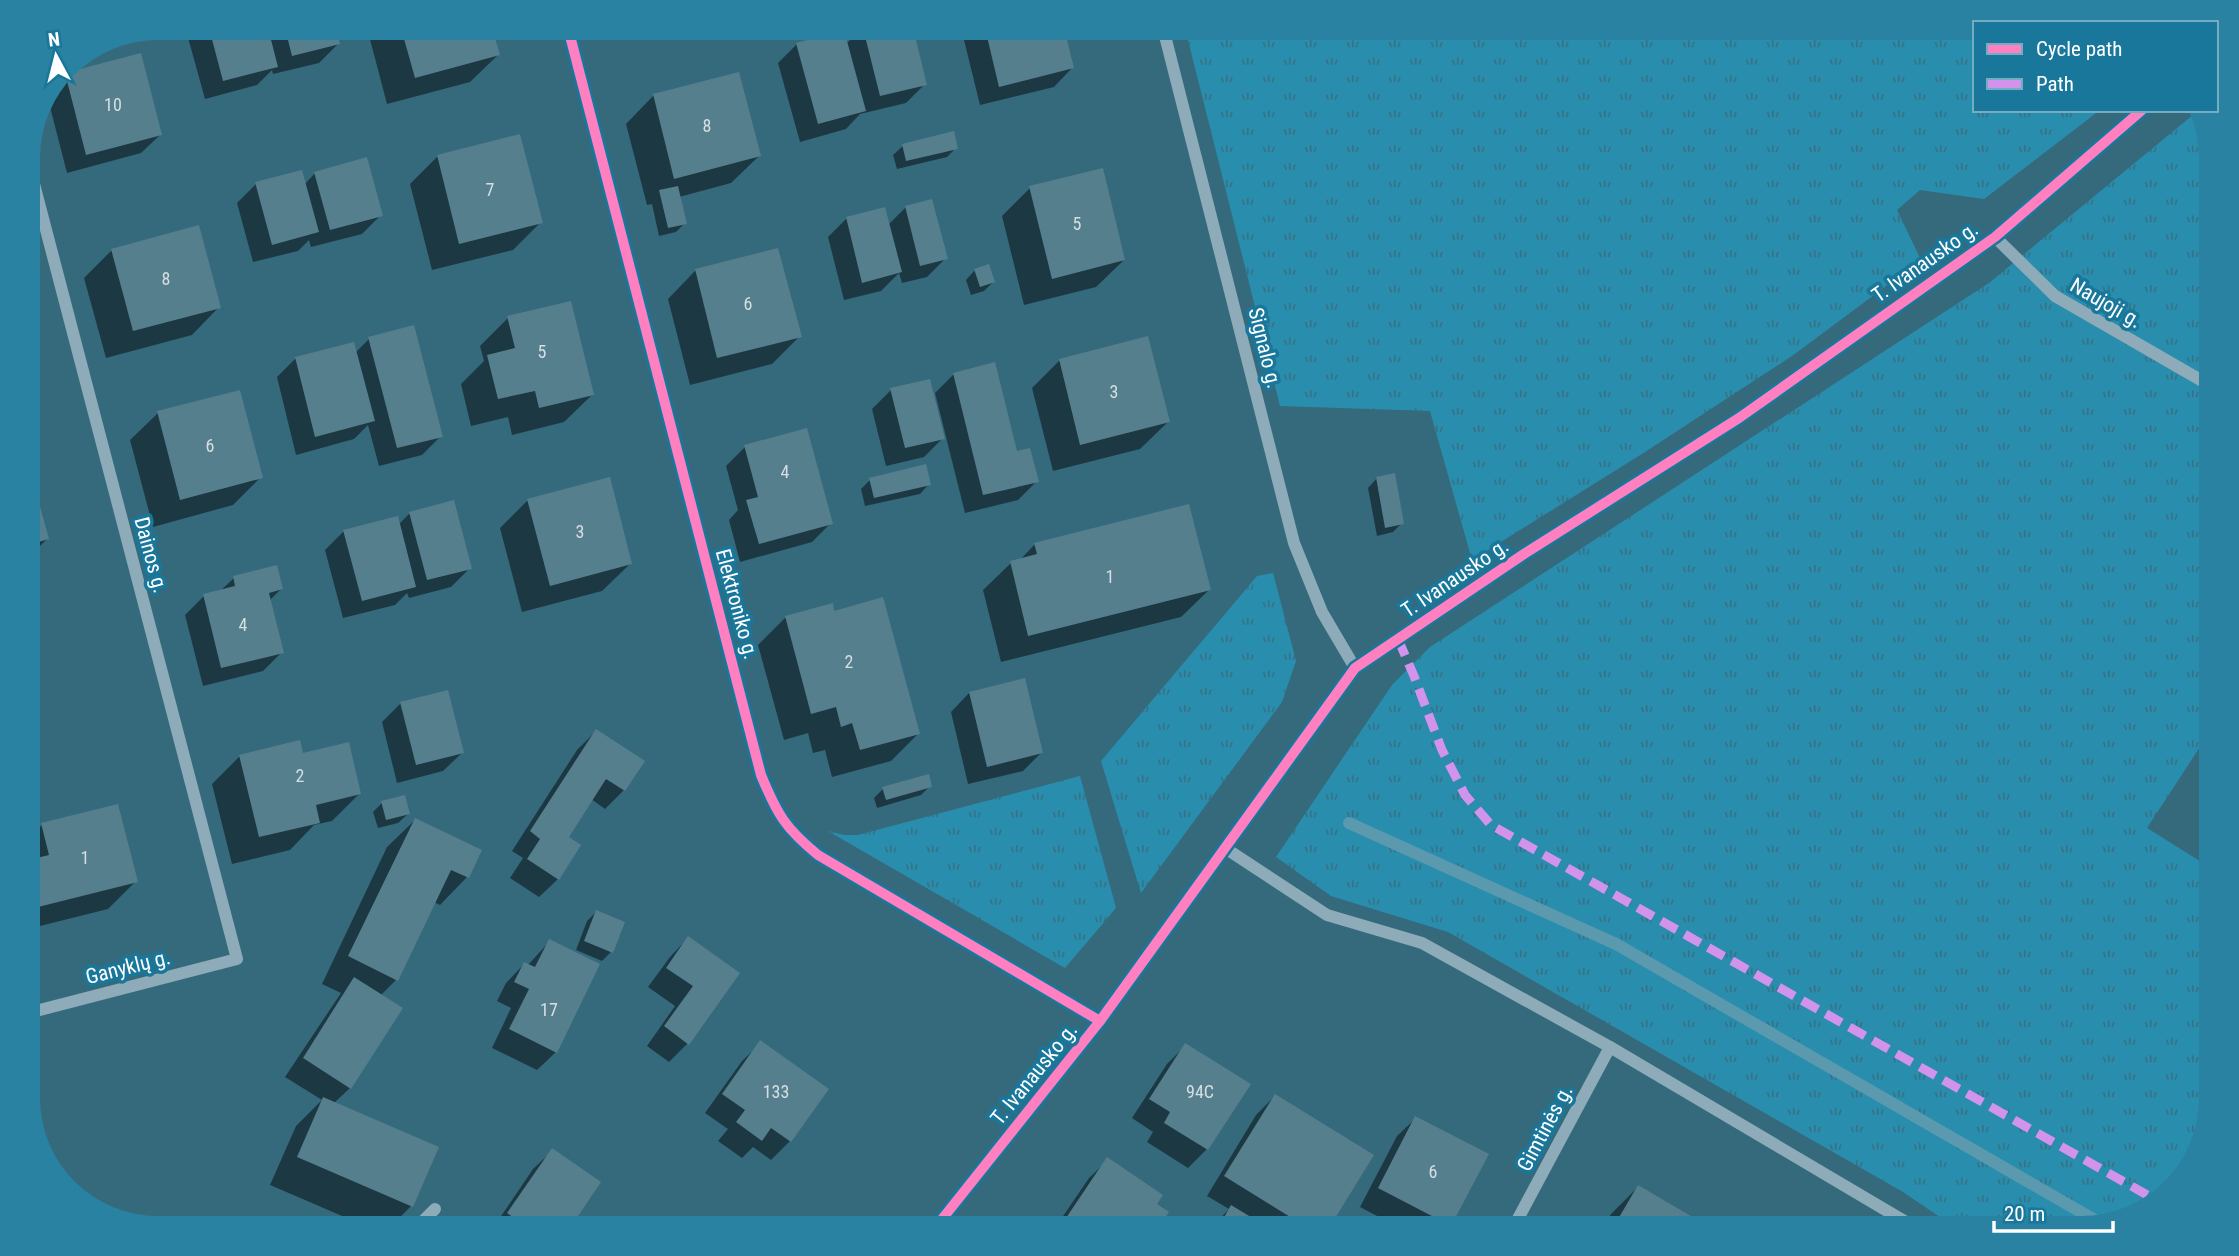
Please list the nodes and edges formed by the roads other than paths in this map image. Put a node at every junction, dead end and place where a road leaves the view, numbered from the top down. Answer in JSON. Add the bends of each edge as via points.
{"nodes":[{"id":1,"x":571,"y":40,"type":"edge"},
{"id":2,"x":1166,"y":40,"type":"edge"},
{"id":3,"x":2140,"y":112,"type":"edge"},
{"id":4,"x":41,"y":211,"type":"edge"},
{"id":5,"x":1995,"y":237,"type":"junction"},
{"id":6,"x":2198,"y":379,"type":"edge"},
{"id":7,"x":1355,"y":668,"type":"junction"},
{"id":8,"x":1225,"y":848,"type":"junction"},
{"id":9,"x":237,"y":959,"type":"joint"},
{"id":10,"x":41,"y":1010,"type":"edge"},
{"id":11,"x":1100,"y":1021,"type":"junction"},
{"id":12,"x":1610,"y":1046,"type":"junction"},
{"id":13,"x":435,"y":1209,"type":"dead end"},
{"id":14,"x":428,"y":1216,"type":"edge"},
{"id":15,"x":945,"y":1216,"type":"edge"},
{"id":16,"x":1519,"y":1216,"type":"edge"},
{"id":17,"x":1896,"y":1216,"type":"edge"}],
"edges":[{"from":1,"to":11,"type":"street","name":"Elektroniko g.","via":[[761,775],[775,809],[793,834],[818,855]]},
{"from":2,"to":7,"type":"street","name":"Signalo g.","via":[[1294,543],[1322,612]]},
{"from":3,"to":5,"type":"street","name":"T. Ivanausko g."},
{"from":4,"to":9,"type":"street","name":"Dainos g."},
{"from":5,"to":6,"type":"street","name":"Naujoji g.","via":[[2055,296]]},
{"from":5,"to":7,"type":"street","name":"T. Ivanausko g.","via":[[1739,418]]},
{"from":7,"to":8,"type":"street","name":"T. Ivanausko g."},
{"from":8,"to":11,"type":"street","name":"T. Ivanausko g."},
{"from":8,"to":12,"type":"street","via":[[1327,915],[1422,943]]},
{"from":9,"to":10,"type":"street","name":"Ganyklų g."},
{"from":11,"to":15,"type":"street","name":"T. Ivanausko g."},
{"from":12,"to":16,"type":"street","name":"Gimtinės g."},
{"from":12,"to":17,"type":"street"},
{"from":13,"to":14,"type":"street"}]}
